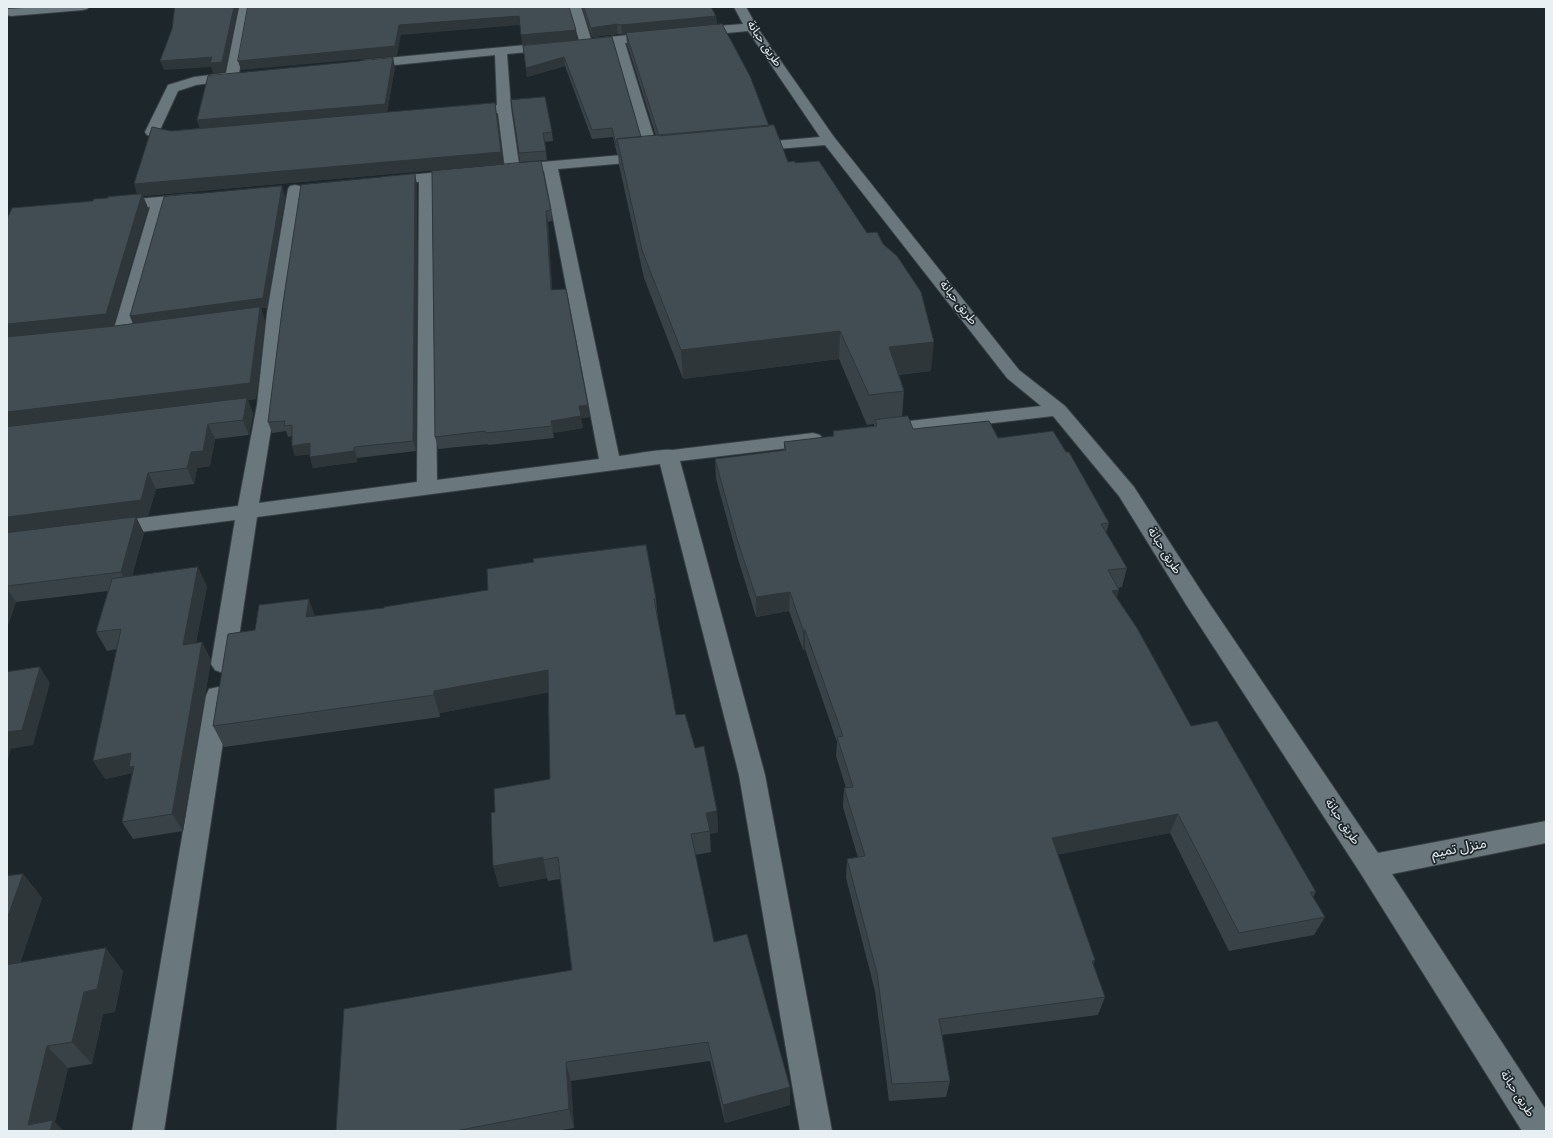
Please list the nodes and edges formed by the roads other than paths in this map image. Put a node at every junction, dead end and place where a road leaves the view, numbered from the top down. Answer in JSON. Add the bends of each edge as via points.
{"nodes":[{"id":1,"x":83,"y":7,"type":"edge"},
{"id":2,"x":245,"y":7,"type":"edge"},
{"id":3,"x":575,"y":7,"type":"edge"},
{"id":4,"x":740,"y":7,"type":"edge"},
{"id":5,"x":7,"y":12,"type":"edge"},
{"id":6,"x":751,"y":27,"type":"junction"},
{"id":7,"x":680,"y":34,"type":"edge"},
{"id":8,"x":665,"y":35,"type":"edge"},
{"id":9,"x":618,"y":39,"type":"junction"},
{"id":10,"x":586,"y":43,"type":"junction"},
{"id":11,"x":501,"y":52,"type":"junction"},
{"id":12,"x":351,"y":65,"type":"edge"},
{"id":13,"x":248,"y":75,"type":"edge"},
{"id":14,"x":232,"y":76,"type":"junction"},
{"id":15,"x":504,"y":108,"type":"junction"},
{"id":16,"x":450,"y":113,"type":"edge"},
{"id":17,"x":191,"y":136,"type":"edge"},
{"id":18,"x":829,"y":140,"type":"junction"},
{"id":19,"x":738,"y":148,"type":"edge"},
{"id":20,"x":668,"y":155,"type":"edge"},
{"id":21,"x":653,"y":156,"type":"junction"},
{"id":22,"x":550,"y":166,"type":"junction"},
{"id":23,"x":514,"y":169,"type":"junction"},
{"id":24,"x":499,"y":170,"type":"edge"},
{"id":25,"x":477,"y":172,"type":"edge"},
{"id":26,"x":426,"y":178,"type":"junction"},
{"id":27,"x":372,"y":182,"type":"edge"},
{"id":28,"x":295,"y":189,"type":"dead end"},
{"id":29,"x":204,"y":198,"type":"edge"},
{"id":30,"x":159,"y":202,"type":"junction"},
{"id":31,"x":106,"y":206,"type":"edge"},
{"id":32,"x":121,"y":335,"type":"edge"},
{"id":33,"x":1058,"y":410,"type":"junction"},
{"id":34,"x":867,"y":432,"type":"edge"},
{"id":35,"x":827,"y":437,"type":"edge"},
{"id":36,"x":668,"y":455,"type":"junction"},
{"id":37,"x":610,"y":463,"type":"junction"},
{"id":38,"x":427,"y":487,"type":"junction"},
{"id":39,"x":247,"y":512,"type":"junction"},
{"id":40,"x":94,"y":530,"type":"edge"},
{"id":41,"x":1546,"y":832,"type":"edge"},
{"id":42,"x":1371,"y":866,"type":"junction"},
{"id":43,"x":148,"y":1131,"type":"edge"},
{"id":44,"x":816,"y":1131,"type":"edge"},
{"id":45,"x":1541,"y":1131,"type":"edge"}],
"edges":[{"from":1,"to":5,"type":"street"},
{"from":2,"to":14,"type":"street"},
{"from":3,"to":10,"type":"street"},
{"from":4,"to":6,"type":"street","name":"طريق حبانة"},
{"from":6,"to":7,"type":"street"},
{"from":6,"to":18,"type":"street","name":"طريق حبانة"},
{"from":8,"to":9,"type":"street"},
{"from":9,"to":10,"type":"street"},
{"from":9,"to":21,"type":"street"},
{"from":10,"to":11,"type":"street"},
{"from":11,"to":12,"type":"street"},
{"from":11,"to":15,"type":"street"},
{"from":13,"to":14,"type":"street"},
{"from":14,"to":17,"type":"street","via":[[173,88],[152,132],[175,137]]},
{"from":15,"to":16,"type":"street"},
{"from":15,"to":23,"type":"street"},
{"from":18,"to":19,"type":"street"},
{"from":18,"to":33,"type":"street","name":"طريق حبانة","via":[[1013,374]]},
{"from":20,"to":21,"type":"street"},
{"from":21,"to":22,"type":"street"},
{"from":22,"to":23,"type":"street"},
{"from":22,"to":37,"type":"street"},
{"from":23,"to":24,"type":"street"},
{"from":25,"to":26,"type":"street"},
{"from":26,"to":27,"type":"street"},
{"from":26,"to":38,"type":"street"},
{"from":28,"to":39,"type":"street","via":[[268,314]]},
{"from":29,"to":30,"type":"street"},
{"from":30,"to":31,"type":"street"},
{"from":30,"to":32,"type":"street"},
{"from":33,"to":34,"type":"street"},
{"from":33,"to":42,"type":"street","name":"طريق حبانة","via":[[1127,492],[1195,600]]},
{"from":35,"to":36,"type":"street"},
{"from":36,"to":37,"type":"street"},
{"from":36,"to":44,"type":"street","via":[[752,775]]},
{"from":37,"to":38,"type":"street"},
{"from":38,"to":39,"type":"street"},
{"from":39,"to":40,"type":"street"},
{"from":39,"to":43,"type":"street"},
{"from":41,"to":42,"type":"street","name":"منزل تميم"},
{"from":42,"to":45,"type":"street","name":"طريق حبانة"}]}
